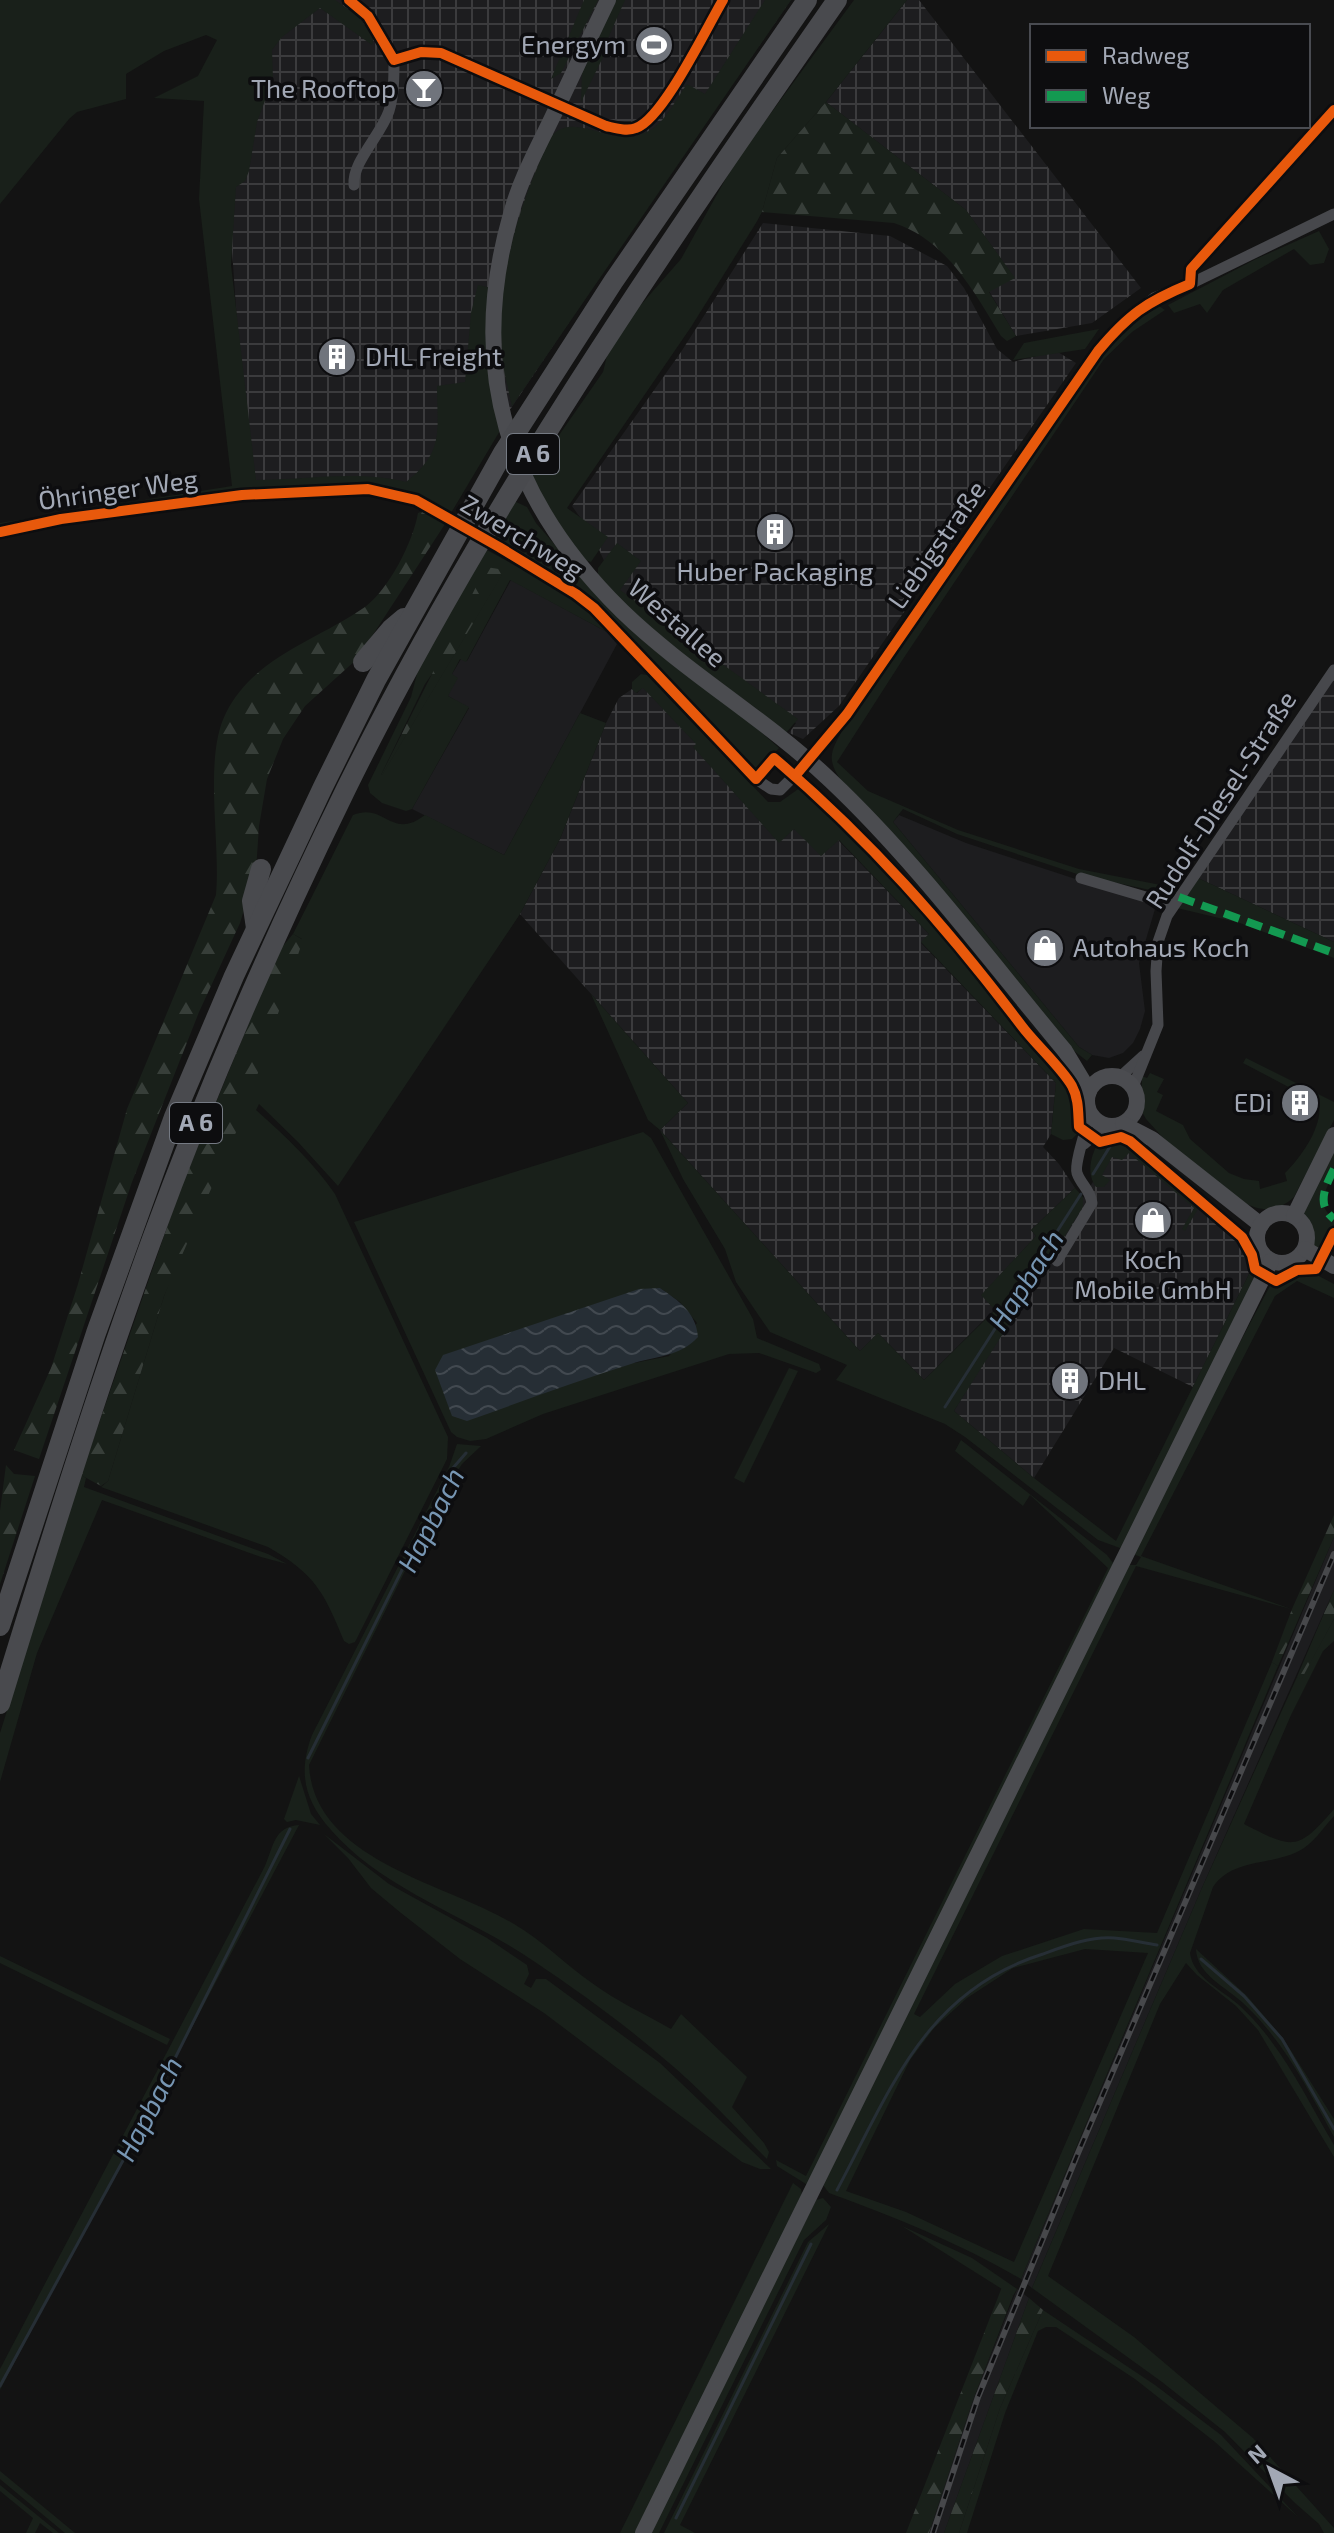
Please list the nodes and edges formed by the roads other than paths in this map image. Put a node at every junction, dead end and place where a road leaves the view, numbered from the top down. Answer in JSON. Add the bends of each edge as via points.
{"nodes":[{"id":1,"x":349,"y":0,"type":"edge"},
{"id":2,"x":608,"y":0,"type":"edge"},
{"id":3,"x":723,"y":0,"type":"edge"},
{"id":4,"x":807,"y":0,"type":"edge"},
{"id":5,"x":837,"y":0,"type":"edge"},
{"id":6,"x":394,"y":60,"type":"junction"},
{"id":7,"x":558,"y":105,"type":"junction"},
{"id":8,"x":354,"y":185,"type":"dead end"},
{"id":9,"x":1334,"y":214,"type":"edge"},
{"id":10,"x":242,"y":495,"type":"joint"},
{"id":11,"x":0,"y":532,"type":"edge"},
{"id":12,"x":415,"y":610,"type":"junction"},
{"id":13,"x":363,"y":662,"type":"dead end"},
{"id":14,"x":1334,"y":670,"type":"edge"},
{"id":15,"x":809,"y":761,"type":"junction"},
{"id":16,"x":261,"y":869,"type":"dead end"},
{"id":17,"x":1081,"y":878,"type":"dead end"},
{"id":18,"x":1173,"y":905,"type":"junction"},
{"id":19,"x":256,"y":928,"type":"junction"},
{"id":20,"x":1065,"y":1051,"type":"junction"},
{"id":21,"x":1102,"y":1078,"type":"junction"},
{"id":22,"x":1126,"y":1082,"type":"junction"},
{"id":23,"x":1089,"y":1091,"type":"junction"},
{"id":24,"x":1135,"y":1111,"type":"junction"},
{"id":25,"x":1090,"y":1114,"type":"junction"},
{"id":26,"x":1115,"y":1125,"type":"junction"},
{"id":27,"x":1334,"y":1135,"type":"edge"},
{"id":28,"x":1152,"y":1139,"type":"junction"},
{"id":29,"x":1084,"y":1144,"type":"junction"},
{"id":30,"x":1294,"y":1216,"type":"junction"},
{"id":31,"x":1261,"y":1225,"type":"junction"},
{"id":32,"x":1305,"y":1249,"type":"junction"},
{"id":33,"x":1057,"y":1261,"type":"dead end"},
{"id":34,"x":1271,"y":1261,"type":"junction"},
{"id":35,"x":1334,"y":1266,"type":"edge"},
{"id":36,"x":0,"y":1626,"type":"edge"},
{"id":37,"x":0,"y":1704,"type":"edge"},
{"id":38,"x":643,"y":2533,"type":"edge"}],
"edges":[{"from":1,"to":6,"type":"street","via":[[368,16]]},
{"from":2,"to":7,"type":"main road","name":"Westallee"},
{"from":3,"to":7,"type":"street","via":[[647,122],[623,130]]},
{"from":4,"to":12,"type":"highway","number":"A 6","via":[[549,381]]},
{"from":5,"to":37,"type":"highway","number":"A 6","via":[[677,231],[533,454],[453,587],[364,753],[196,1123],[75,1466]]},
{"from":6,"to":7,"type":"street","via":[[441,53]]},
{"from":6,"to":8,"type":"street","via":[[388,112],[353,174]]},
{"from":7,"to":15,"type":"main road","name":"Westallee","via":[[511,212],[494,303],[497,394],[515,457],[559,540],[622,611]]},
{"from":9,"to":15,"type":"street","name":"Liebigstraße","via":[[1154,298],[1120,325]]},
{"from":10,"to":11,"type":"street","name":"Öhringer Weg"},
{"from":10,"to":15,"type":"street","name":"Zwerchweg","via":[[368,489],[416,500],[594,608],[771,789],[780,790]]},
{"from":12,"to":13,"type":"highway"},
{"from":12,"to":19,"type":"highway","number":"A 6","via":[[329,773]]},
{"from":14,"to":18,"type":"street","name":"Rudolf-Diesel-Straße"},
{"from":15,"to":20,"type":"main road","name":"Westallee","via":[[875,825]]},
{"from":16,"to":19,"type":"highway","via":[[252,901]]},
{"from":17,"to":18,"type":"street"},
{"from":18,"to":22,"type":"street","name":"Rudolf-Diesel-Straße","via":[[1158,942],[1158,1025]]},
{"from":19,"to":36,"type":"highway","number":"A 6","via":[[163,1146]]},
{"from":20,"to":21,"type":"main road","name":"Westallee"},
{"from":20,"to":23,"type":"main road","name":"Westallee"},
{"from":21,"to":22,"type":"main road"},
{"from":21,"to":23,"type":"main road"},
{"from":22,"to":24,"type":"main road","via":[[1137,1099]]},
{"from":23,"to":25,"type":"main road"},
{"from":24,"to":26,"type":"main road"},
{"from":24,"to":28,"type":"main road"},
{"from":25,"to":26,"type":"main road"},
{"from":25,"to":29,"type":"street"},
{"from":26,"to":28,"type":"main road"},
{"from":26,"to":29,"type":"street"},
{"from":27,"to":30,"type":"main road"},
{"from":28,"to":31,"type":"main road"},
{"from":29,"to":33,"type":"street","via":[[1077,1174],[1091,1192],[1092,1203]]},
{"from":30,"to":31,"type":"main road","via":[[1276,1214]]},
{"from":30,"to":32,"type":"main road","via":[[1307,1231]]},
{"from":31,"to":34,"type":"main road","via":[[1258,1245]]},
{"from":32,"to":34,"type":"main road","via":[[1291,1262]]},
{"from":32,"to":35,"type":"main road"},
{"from":34,"to":38,"type":"main road"}]}
